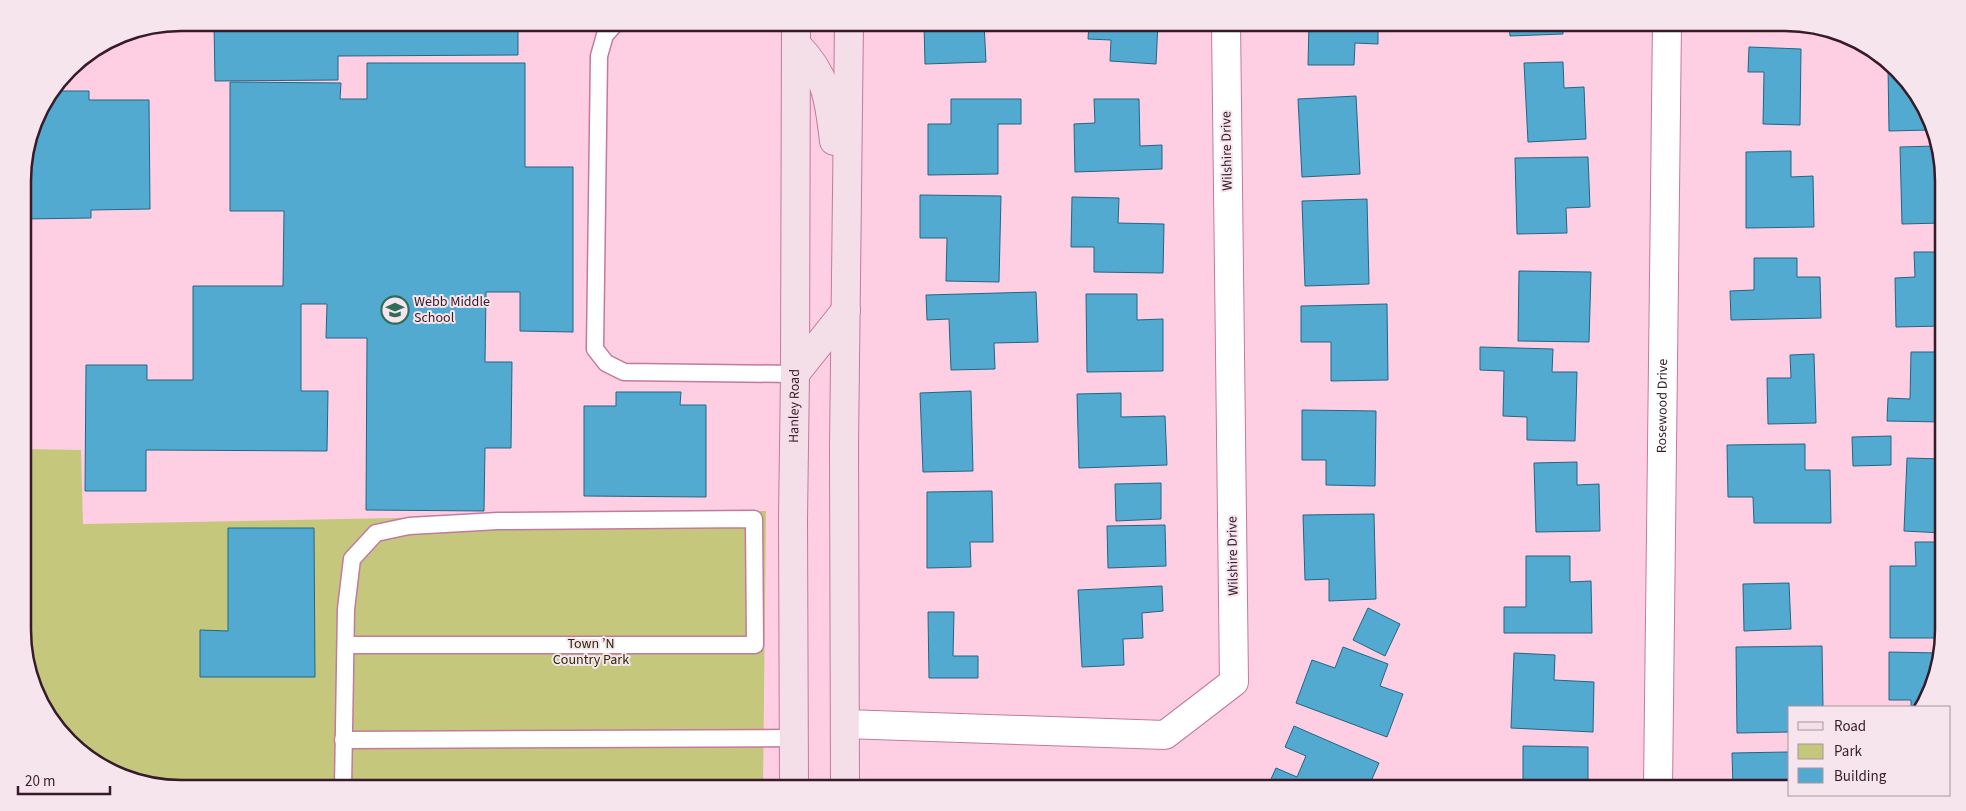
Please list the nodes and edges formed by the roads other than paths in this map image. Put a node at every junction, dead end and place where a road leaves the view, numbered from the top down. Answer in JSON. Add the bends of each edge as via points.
{"nodes":[{"id":1,"x":608,"y":31,"type":"edge"},
{"id":2,"x":849,"y":31,"type":"edge"},
{"id":3,"x":1226,"y":31,"type":"edge"},
{"id":4,"x":1667,"y":31,"type":"edge"},
{"id":5,"x":796,"y":33,"type":"edge"},
{"id":6,"x":847,"y":213,"type":"junction"},
{"id":7,"x":846,"y":310,"type":"junction"},
{"id":8,"x":795,"y":374,"type":"junction"},
{"id":9,"x":346,"y":645,"type":"junction"},
{"id":10,"x":844,"y":724,"type":"junction"},
{"id":11,"x":794,"y":738,"type":"junction"},
{"id":12,"x":343,"y":740,"type":"junction"},
{"id":13,"x":1658,"y":779,"type":"edge"},
{"id":14,"x":343,"y":780,"type":"edge"},
{"id":15,"x":794,"y":780,"type":"edge"},
{"id":16,"x":845,"y":780,"type":"edge"}],
"edges":[{"from":1,"to":8,"type":"lane","via":[[599,56],[595,349],[606,363],[624,372]]},
{"from":2,"to":6,"type":"main road"},
{"from":3,"to":10,"type":"street","name":"Wilshire Drive","via":[[1234,682],[1165,735]]},
{"from":4,"to":13,"type":"street","name":"Rosewood Drive"},
{"from":5,"to":6,"type":"main road","via":[[825,87]]},
{"from":5,"to":8,"type":"main road","name":"Hanley Road"},
{"from":6,"to":7,"type":"main road"},
{"from":7,"to":8,"type":"main road"},
{"from":7,"to":10,"type":"main road"},
{"from":8,"to":11,"type":"main road","name":"Hanley Road","via":[[792,519]]},
{"from":9,"to":9,"type":"lane","via":[[755,645],[754,519],[498,521],[408,526],[376,534],[352,559],[346,608]]},
{"from":9,"to":12,"type":"lane"},
{"from":10,"to":16,"type":"main road"},
{"from":11,"to":12,"type":"lane"},
{"from":11,"to":15,"type":"main road","name":"Hanley Road"},
{"from":12,"to":14,"type":"lane"}]}
